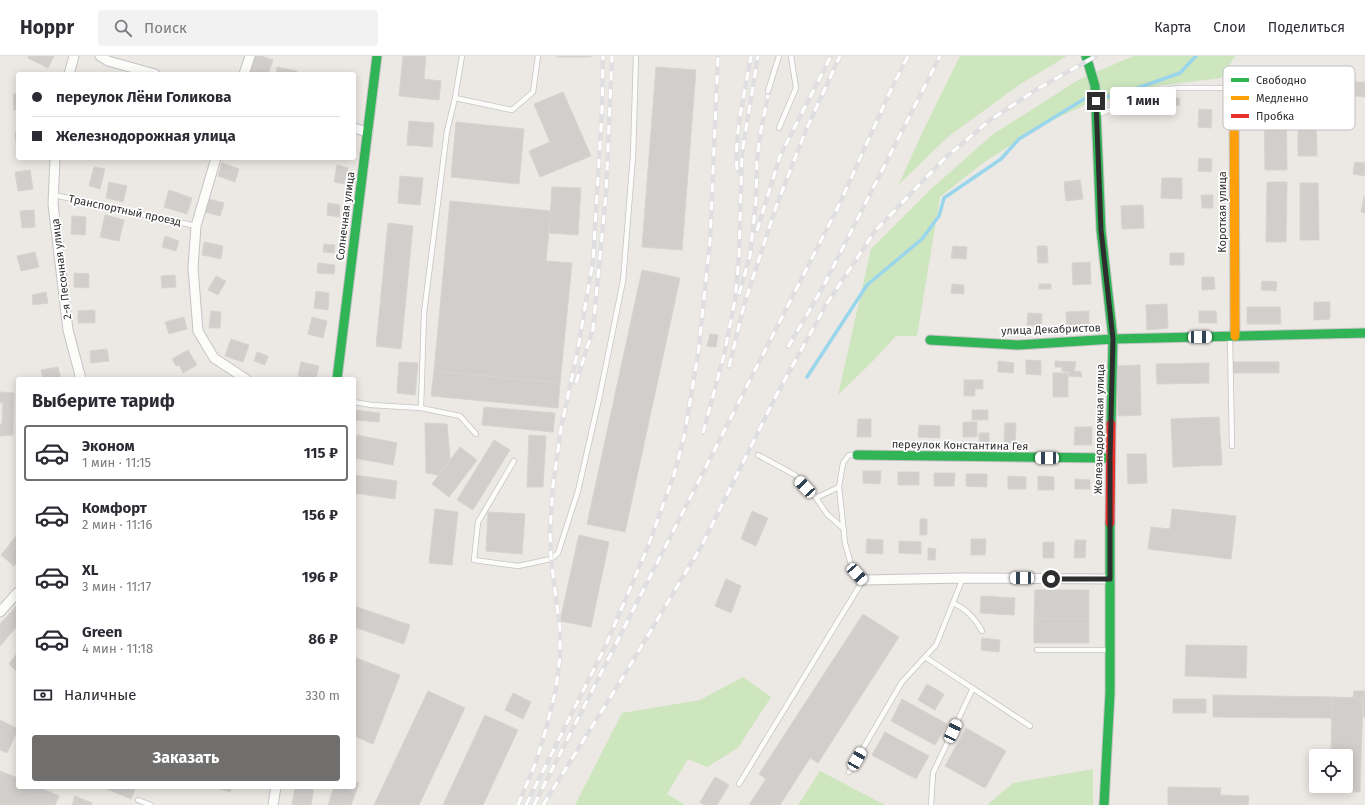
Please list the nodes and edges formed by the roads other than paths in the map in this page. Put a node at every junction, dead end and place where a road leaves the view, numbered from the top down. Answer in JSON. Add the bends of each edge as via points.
{"nodes":[{"id":1,"x":74,"y":56,"type":"edge"},
{"id":2,"x":100,"y":56,"type":"edge"},
{"id":3,"x":250,"y":56,"type":"edge"},
{"id":4,"x":377,"y":56,"type":"edge"},
{"id":5,"x":462,"y":56,"type":"edge"},
{"id":6,"x":538,"y":56,"type":"edge"},
{"id":7,"x":636,"y":56,"type":"edge"},
{"id":8,"x":779,"y":56,"type":"edge"},
{"id":9,"x":790,"y":56,"type":"edge"},
{"id":10,"x":1086,"y":56,"type":"edge"},
{"id":11,"x":70,"y":72,"type":"edge"},
{"id":12,"x":148,"y":72,"type":"edge"},
{"id":13,"x":245,"y":72,"type":"edge"},
{"id":14,"x":1223,"y":88,"type":"edge"},
{"id":15,"x":768,"y":91,"type":"dead end"},
{"id":16,"x":455,"y":98,"type":"junction"},
{"id":17,"x":1097,"y":115,"type":"junction"},
{"id":18,"x":779,"y":128,"type":"dead end"},
{"id":19,"x":356,"y":129,"type":"edge"},
{"id":20,"x":1234,"y":130,"type":"edge"},
{"id":21,"x":368,"y":132,"type":"junction"},
{"id":22,"x":55,"y":160,"type":"edge"},
{"id":23,"x":215,"y":160,"type":"edge"},
{"id":24,"x":54,"y":194,"type":"junction"},
{"id":25,"x":196,"y":226,"type":"junction"},
{"id":26,"x":1365,"y":333,"type":"edge"},
{"id":27,"x":1232,"y":337,"type":"junction"},
{"id":28,"x":1113,"y":339,"type":"junction"},
{"id":29,"x":930,"y":340,"type":"dead end"},
{"id":30,"x":80,"y":377,"type":"edge"},
{"id":31,"x":243,"y":377,"type":"edge"},
{"id":32,"x":336,"y":377,"type":"edge"},
{"id":33,"x":356,"y":402,"type":"edge"},
{"id":34,"x":421,"y":408,"type":"junction"},
{"id":35,"x":476,"y":434,"type":"dead end"},
{"id":36,"x":1232,"y":446,"type":"dead end"},
{"id":37,"x":758,"y":455,"type":"dead end"},
{"id":38,"x":857,"y":456,"type":"joint"},
{"id":39,"x":1110,"y":458,"type":"junction"},
{"id":40,"x":514,"y":461,"type":"dead end"},
{"id":41,"x":839,"y":487,"type":"junction"},
{"id":42,"x":816,"y":498,"type":"junction"},
{"id":43,"x":844,"y":529,"type":"junction"},
{"id":44,"x":963,"y":578,"type":"junction"},
{"id":45,"x":1110,"y":579,"type":"junction"},
{"id":46,"x":863,"y":580,"type":"junction"},
{"id":47,"x":16,"y":594,"type":"edge"},
{"id":48,"x":953,"y":603,"type":"junction"},
{"id":49,"x":0,"y":612,"type":"edge"},
{"id":50,"x":982,"y":631,"type":"dead end"},
{"id":51,"x":1037,"y":650,"type":"dead end"},
{"id":52,"x":1110,"y":650,"type":"junction"},
{"id":53,"x":925,"y":657,"type":"junction"},
{"id":54,"x":972,"y":688,"type":"junction"},
{"id":55,"x":1030,"y":726,"type":"dead end"},
{"id":56,"x":849,"y":772,"type":"dead end"},
{"id":57,"x":739,"y":784,"type":"dead end"},
{"id":58,"x":276,"y":789,"type":"edge"},
{"id":59,"x":138,"y":800,"type":"dead end"},
{"id":60,"x":151,"y":805,"type":"edge"},
{"id":61,"x":273,"y":805,"type":"edge"},
{"id":62,"x":931,"y":805,"type":"edge"},
{"id":63,"x":1104,"y":805,"type":"edge"}],
"edges":[{"from":1,"to":11,"type":"street"},
{"from":2,"to":12,"type":"street","via":[[108,61]]},
{"from":3,"to":13,"type":"street"},
{"from":4,"to":21,"type":"street","name":"Солнечная улица"},
{"from":5,"to":16,"type":"lane"},
{"from":6,"to":16,"type":"lane","via":[[533,92],[512,110]]},
{"from":7,"to":40,"type":"lane","via":[[633,156],[623,281],[578,491],[558,553],[551,559],[518,566],[474,560],[478,522]]},
{"from":8,"to":15,"type":"lane"},
{"from":9,"to":18,"type":"lane","via":[[796,88]]},
{"from":10,"to":17,"type":"street","name":"Железнодорожная улица","via":[[1095,86]]},
{"from":14,"to":17,"type":"lane","via":[[1175,88]]},
{"from":16,"to":34,"type":"lane","via":[[447,131],[424,313]]},
{"from":17,"to":28,"type":"street","name":"Железнодорожная улица","via":[[1101,230]]},
{"from":19,"to":21,"type":"street"},
{"from":20,"to":27,"type":"street","name":"Короткая улица"},
{"from":21,"to":32,"type":"street","name":"Солнечная улица"},
{"from":22,"to":24,"type":"street","name":"2-я Песочная улица"},
{"from":23,"to":25,"type":"street"},
{"from":24,"to":25,"type":"lane","name":"Транспортный проезд"},
{"from":24,"to":30,"type":"street","name":"2-я Песочная улица","via":[[53,204],[68,330]]},
{"from":25,"to":31,"type":"street","via":[[193,268],[198,331],[214,358]]},
{"from":26,"to":27,"type":"street","name":"улица Декабристов"},
{"from":27,"to":28,"type":"street","name":"улица Декабристов"},
{"from":27,"to":36,"type":"lane"},
{"from":28,"to":29,"type":"street","name":"улица Декабристов","via":[[1018,345]]},
{"from":28,"to":39,"type":"street","name":"Железнодорожная улица"},
{"from":33,"to":34,"type":"lane"},
{"from":34,"to":35,"type":"lane","via":[[460,416]]},
{"from":37,"to":42,"type":"lane","via":[[795,475]]},
{"from":38,"to":39,"type":"street","name":"переулок Константина Гея"},
{"from":38,"to":41,"type":"lane","via":[[849,455],[843,463]]},
{"from":39,"to":45,"type":"street","name":"Железнодорожная улица"},
{"from":41,"to":42,"type":"lane"},
{"from":41,"to":43,"type":"lane"},
{"from":42,"to":43,"type":"lane","via":[[827,514]]},
{"from":43,"to":46,"type":"lane","via":[[852,568]]},
{"from":44,"to":45,"type":"street"},
{"from":44,"to":46,"type":"street"},
{"from":44,"to":48,"type":"lane"},
{"from":45,"to":52,"type":"street","name":"Железнодорожная улица"},
{"from":46,"to":57,"type":"lane"},
{"from":47,"to":49,"type":"street"},
{"from":48,"to":50,"type":"lane","via":[[964,608]]},
{"from":48,"to":53,"type":"lane","via":[[936,645]]},
{"from":51,"to":52,"type":"lane"},
{"from":52,"to":63,"type":"street","name":"Железнодорожная улица"},
{"from":53,"to":54,"type":"lane"},
{"from":53,"to":56,"type":"lane","via":[[902,682]]},
{"from":54,"to":55,"type":"lane"},
{"from":54,"to":62,"type":"lane","via":[[933,773]]},
{"from":58,"to":61,"type":"street"},
{"from":59,"to":60,"type":"lane"}]}
